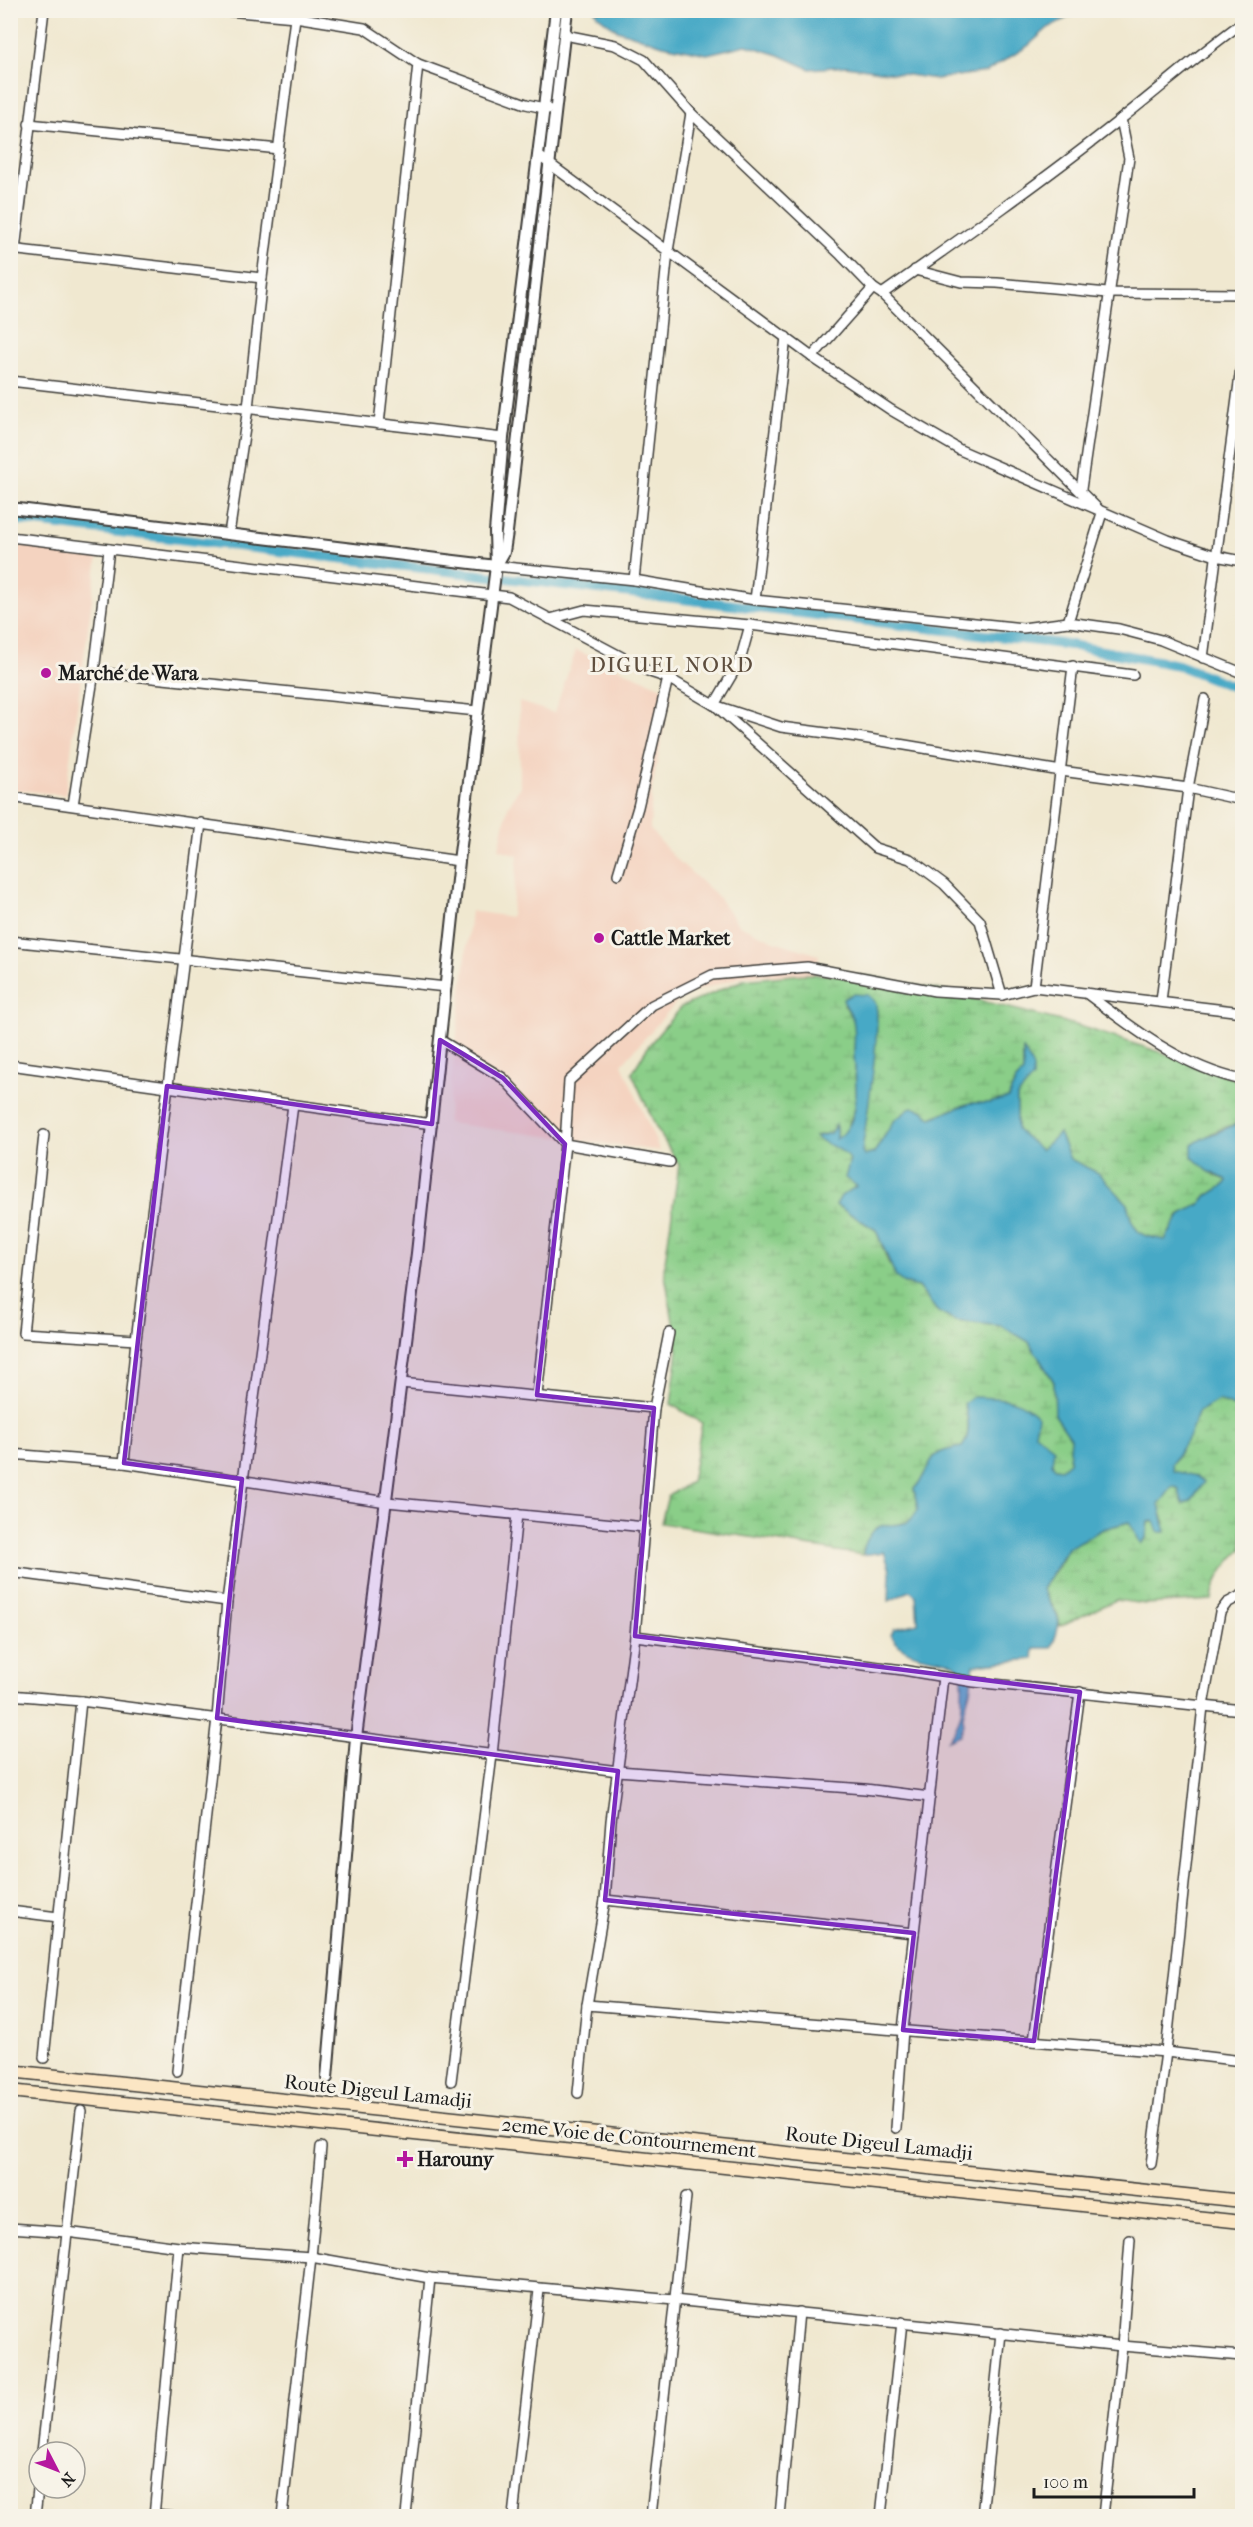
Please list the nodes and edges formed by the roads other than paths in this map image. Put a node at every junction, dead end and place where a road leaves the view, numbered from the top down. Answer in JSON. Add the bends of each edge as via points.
{"nodes":[{"id":1,"x":44,"y":10,"type":"edge"},
{"id":2,"x":217,"y":10,"type":"edge"},
{"id":3,"x":556,"y":10,"type":"edge"},
{"id":4,"x":567,"y":10,"type":"edge"},
{"id":5,"x":296,"y":14,"type":"edge"},
{"id":6,"x":1242,"y":23,"type":"edge"},
{"id":7,"x":566,"y":35,"type":"junction"},
{"id":8,"x":418,"y":64,"type":"junction"},
{"id":9,"x":544,"y":109,"type":"junction"},
{"id":10,"x":556,"y":110,"type":"junction"},
{"id":11,"x":691,"y":113,"type":"junction"},
{"id":12,"x":1121,"y":119,"type":"junction"},
{"id":13,"x":29,"y":124,"type":"junction"},
{"id":14,"x":279,"y":149,"type":"junction"},
{"id":15,"x":539,"y":156,"type":"junction"},
{"id":16,"x":550,"y":164,"type":"junction"},
{"id":17,"x":13,"y":250,"type":"edge"},
{"id":18,"x":668,"y":251,"type":"junction"},
{"id":19,"x":915,"y":270,"type":"junction"},
{"id":20,"x":262,"y":278,"type":"junction"},
{"id":21,"x":873,"y":288,"type":"junction"},
{"id":22,"x":1108,"y":293,"type":"junction"},
{"id":23,"x":882,"y":294,"type":"junction"},
{"id":24,"x":1242,"y":294,"type":"edge"},
{"id":25,"x":786,"y":337,"type":"junction"},
{"id":26,"x":812,"y":357,"type":"junction"},
{"id":27,"x":1242,"y":360,"type":"edge"},
{"id":28,"x":10,"y":381,"type":"edge"},
{"id":29,"x":248,"y":408,"type":"junction"},
{"id":30,"x":379,"y":424,"type":"junction"},
{"id":31,"x":1238,"y":429,"type":"edge"},
{"id":32,"x":503,"y":438,"type":"junction"},
{"id":33,"x":1081,"y":489,"type":"junction"},
{"id":34,"x":10,"y":508,"type":"edge"},
{"id":35,"x":1102,"y":513,"type":"junction"},
{"id":36,"x":229,"y":534,"type":"junction"},
{"id":37,"x":10,"y":537,"type":"edge"},
{"id":38,"x":109,"y":549,"type":"junction"},
{"id":39,"x":1216,"y":556,"type":"junction"},
{"id":40,"x":1242,"y":561,"type":"edge"},
{"id":41,"x":496,"y":569,"type":"junction"},
{"id":42,"x":634,"y":580,"type":"junction"},
{"id":43,"x":493,"y":591,"type":"junction"},
{"id":44,"x":755,"y":600,"type":"junction"},
{"id":45,"x":550,"y":619,"type":"junction"},
{"id":46,"x":1068,"y":622,"type":"junction"},
{"id":47,"x":750,"y":625,"type":"junction"},
{"id":48,"x":1203,"y":658,"type":"junction"},
{"id":49,"x":1073,"y":666,"type":"junction"},
{"id":50,"x":94,"y":672,"type":"junction"},
{"id":51,"x":1242,"y":673,"type":"edge"},
{"id":52,"x":1133,"y":675,"type":"dead end"},
{"id":53,"x":668,"y":678,"type":"junction"},
{"id":54,"x":1205,"y":699,"type":"dead end"},
{"id":55,"x":714,"y":705,"type":"junction"},
{"id":56,"x":477,"y":711,"type":"junction"},
{"id":57,"x":1061,"y":771,"type":"junction"},
{"id":58,"x":1188,"y":788,"type":"junction"},
{"id":59,"x":10,"y":797,"type":"edge"},
{"id":60,"x":1242,"y":800,"type":"edge"},
{"id":61,"x":73,"y":805,"type":"junction"},
{"id":62,"x":201,"y":823,"type":"junction"},
{"id":63,"x":459,"y":861,"type":"junction"},
{"id":64,"x":618,"y":874,"type":"dead end"},
{"id":65,"x":10,"y":941,"type":"edge"},
{"id":66,"x":182,"y":959,"type":"junction"},
{"id":67,"x":446,"y":987,"type":"junction"},
{"id":68,"x":1034,"y":987,"type":"junction"},
{"id":69,"x":1085,"y":993,"type":"junction"},
{"id":70,"x":1002,"y":995,"type":"junction"},
{"id":71,"x":1161,"y":1001,"type":"junction"},
{"id":72,"x":1242,"y":1012,"type":"edge"},
{"id":73,"x":440,"y":1040,"type":"junction"},
{"id":74,"x":10,"y":1065,"type":"edge"},
{"id":75,"x":1242,"y":1080,"type":"edge"},
{"id":76,"x":167,"y":1086,"type":"junction"},
{"id":77,"x":293,"y":1105,"type":"junction"},
{"id":78,"x":432,"y":1124,"type":"junction"},
{"id":79,"x":44,"y":1135,"type":"dead end"},
{"id":80,"x":565,"y":1144,"type":"junction"},
{"id":81,"x":670,"y":1162,"type":"dead end"},
{"id":82,"x":669,"y":1333,"type":"dead end"},
{"id":83,"x":136,"y":1340,"type":"junction"},
{"id":84,"x":401,"y":1383,"type":"junction"},
{"id":85,"x":537,"y":1395,"type":"junction"},
{"id":86,"x":654,"y":1408,"type":"junction"},
{"id":87,"x":10,"y":1454,"type":"edge"},
{"id":88,"x":124,"y":1463,"type":"junction"},
{"id":89,"x":242,"y":1479,"type":"junction"},
{"id":90,"x":387,"y":1502,"type":"junction"},
{"id":91,"x":517,"y":1514,"type":"junction"},
{"id":92,"x":645,"y":1527,"type":"junction"},
{"id":93,"x":10,"y":1572,"type":"edge"},
{"id":94,"x":1242,"y":1595,"type":"edge"},
{"id":95,"x":227,"y":1600,"type":"junction"},
{"id":96,"x":635,"y":1636,"type":"junction"},
{"id":97,"x":943,"y":1677,"type":"junction"},
{"id":98,"x":1080,"y":1692,"type":"junction"},
{"id":99,"x":10,"y":1695,"type":"edge"},
{"id":100,"x":81,"y":1701,"type":"junction"},
{"id":101,"x":1203,"y":1706,"type":"junction"},
{"id":102,"x":1242,"y":1710,"type":"edge"},
{"id":103,"x":217,"y":1718,"type":"junction"},
{"id":104,"x":356,"y":1738,"type":"junction"},
{"id":105,"x":492,"y":1755,"type":"junction"},
{"id":106,"x":618,"y":1771,"type":"junction"},
{"id":107,"x":930,"y":1797,"type":"junction"},
{"id":108,"x":605,"y":1900,"type":"junction"},
{"id":109,"x":10,"y":1911,"type":"edge"},
{"id":110,"x":58,"y":1917,"type":"junction"},
{"id":111,"x":914,"y":1933,"type":"junction"},
{"id":112,"x":588,"y":2005,"type":"junction"},
{"id":113,"x":903,"y":2030,"type":"junction"},
{"id":114,"x":1034,"y":2041,"type":"junction"},
{"id":115,"x":1166,"y":2052,"type":"junction"},
{"id":116,"x":44,"y":2058,"type":"dead end"},
{"id":117,"x":1242,"y":2061,"type":"edge"},
{"id":118,"x":10,"y":2071,"type":"edge"},
{"id":119,"x":177,"y":2071,"type":"dead end"},
{"id":120,"x":327,"y":2078,"type":"dead end"},
{"id":121,"x":451,"y":2081,"type":"dead end"},
{"id":122,"x":10,"y":2091,"type":"edge"},
{"id":123,"x":578,"y":2093,"type":"dead end"},
{"id":124,"x":81,"y":2110,"type":"dead end"},
{"id":125,"x":896,"y":2128,"type":"dead end"},
{"id":126,"x":321,"y":2147,"type":"dead end"},
{"id":127,"x":1150,"y":2164,"type":"dead end"},
{"id":128,"x":686,"y":2197,"type":"dead end"},
{"id":129,"x":1242,"y":2201,"type":"edge"},
{"id":130,"x":1242,"y":2222,"type":"edge"},
{"id":131,"x":10,"y":2228,"type":"edge"},
{"id":132,"x":67,"y":2232,"type":"junction"},
{"id":133,"x":1130,"y":2240,"type":"dead end"},
{"id":134,"x":179,"y":2247,"type":"junction"},
{"id":135,"x":311,"y":2257,"type":"junction"},
{"id":136,"x":430,"y":2278,"type":"junction"},
{"id":137,"x":539,"y":2289,"type":"junction"},
{"id":138,"x":674,"y":2300,"type":"junction"},
{"id":139,"x":799,"y":2312,"type":"junction"},
{"id":140,"x":902,"y":2322,"type":"junction"},
{"id":141,"x":1001,"y":2333,"type":"junction"},
{"id":142,"x":1122,"y":2346,"type":"junction"},
{"id":143,"x":1242,"y":2356,"type":"edge"},
{"id":144,"x":43,"y":2440,"type":"edge"},
{"id":145,"x":37,"y":2500,"type":"edge"},
{"id":146,"x":154,"y":2515,"type":"edge"},
{"id":147,"x":35,"y":2517,"type":"edge"},
{"id":148,"x":174,"y":2517,"type":"edge"},
{"id":149,"x":282,"y":2517,"type":"edge"},
{"id":150,"x":406,"y":2517,"type":"edge"},
{"id":151,"x":513,"y":2517,"type":"edge"},
{"id":152,"x":651,"y":2517,"type":"edge"},
{"id":153,"x":780,"y":2517,"type":"edge"},
{"id":154,"x":881,"y":2517,"type":"edge"},
{"id":155,"x":982,"y":2517,"type":"edge"},
{"id":156,"x":1103,"y":2517,"type":"edge"}],
"edges":[{"from":1,"to":13,"type":"street"},
{"from":2,"to":5,"type":"street"},
{"from":3,"to":9,"type":"street"},
{"from":4,"to":7,"type":"street"},
{"from":5,"to":8,"type":"street","via":[[364,28]]},
{"from":5,"to":14,"type":"street"},
{"from":6,"to":12,"type":"street"},
{"from":7,"to":10,"type":"street"},
{"from":7,"to":11,"type":"street","via":[[630,51],[644,60]]},
{"from":8,"to":9,"type":"street"},
{"from":8,"to":30,"type":"street"},
{"from":9,"to":10,"type":"street"},
{"from":9,"to":15,"type":"street"},
{"from":10,"to":16,"type":"street"},
{"from":11,"to":18,"type":"street"},
{"from":11,"to":21,"type":"street"},
{"from":12,"to":19,"type":"street"},
{"from":12,"to":22,"type":"street","via":[[1129,158]]},
{"from":13,"to":14,"type":"street"},
{"from":13,"to":17,"type":"street"},
{"from":14,"to":20,"type":"street"},
{"from":15,"to":16,"type":"street"},
{"from":15,"to":32,"type":"street"},
{"from":16,"to":18,"type":"street"},
{"from":16,"to":41,"type":"street","via":[[504,552]]},
{"from":17,"to":20,"type":"street"},
{"from":18,"to":25,"type":"street"},
{"from":18,"to":42,"type":"street"},
{"from":19,"to":22,"type":"street","via":[[961,282]]},
{"from":19,"to":23,"type":"street"},
{"from":20,"to":29,"type":"street"},
{"from":21,"to":23,"type":"street"},
{"from":21,"to":26,"type":"street"},
{"from":22,"to":24,"type":"street"},
{"from":22,"to":33,"type":"street"},
{"from":23,"to":33,"type":"street"},
{"from":25,"to":26,"type":"street"},
{"from":25,"to":44,"type":"street"},
{"from":26,"to":35,"type":"street","via":[[960,450]]},
{"from":27,"to":31,"type":"street"},
{"from":28,"to":29,"type":"street"},
{"from":29,"to":30,"type":"street"},
{"from":29,"to":36,"type":"street"},
{"from":30,"to":32,"type":"street"},
{"from":31,"to":39,"type":"street"},
{"from":32,"to":41,"type":"street"},
{"from":33,"to":35,"type":"street"},
{"from":34,"to":36,"type":"street"},
{"from":35,"to":39,"type":"street"},
{"from":35,"to":46,"type":"street"},
{"from":36,"to":41,"type":"street"},
{"from":37,"to":38,"type":"street"},
{"from":38,"to":43,"type":"street"},
{"from":38,"to":50,"type":"street"},
{"from":39,"to":40,"type":"street"},
{"from":39,"to":48,"type":"street"},
{"from":41,"to":42,"type":"street"},
{"from":41,"to":43,"type":"street"},
{"from":42,"to":44,"type":"street"},
{"from":43,"to":45,"type":"street"},
{"from":43,"to":56,"type":"street"},
{"from":44,"to":46,"type":"street","via":[[1023,628]]},
{"from":45,"to":47,"type":"street","via":[[584,610]]},
{"from":45,"to":53,"type":"street"},
{"from":46,"to":48,"type":"street","via":[[1161,640]]},
{"from":47,"to":49,"type":"street"},
{"from":47,"to":55,"type":"street","via":[[740,661]]},
{"from":48,"to":51,"type":"street"},
{"from":49,"to":52,"type":"street"},
{"from":49,"to":57,"type":"street"},
{"from":50,"to":56,"type":"street"},
{"from":50,"to":61,"type":"street"},
{"from":53,"to":55,"type":"street"},
{"from":53,"to":64,"type":"street"},
{"from":54,"to":58,"type":"street"},
{"from":55,"to":57,"type":"street","via":[[781,727]]},
{"from":55,"to":70,"type":"street","via":[[874,848],[910,859],[944,884],[980,921]]},
{"from":56,"to":63,"type":"street"},
{"from":57,"to":58,"type":"street"},
{"from":57,"to":68,"type":"street"},
{"from":58,"to":60,"type":"street"},
{"from":58,"to":71,"type":"street"},
{"from":59,"to":61,"type":"street"},
{"from":61,"to":62,"type":"street"},
{"from":62,"to":63,"type":"street"},
{"from":62,"to":66,"type":"street"},
{"from":63,"to":67,"type":"street"},
{"from":65,"to":66,"type":"street"},
{"from":66,"to":67,"type":"street"},
{"from":66,"to":76,"type":"street"},
{"from":67,"to":73,"type":"street"},
{"from":68,"to":69,"type":"street"},
{"from":68,"to":70,"type":"street"},
{"from":69,"to":71,"type":"street"},
{"from":69,"to":75,"type":"street","via":[[1182,1059]]},
{"from":70,"to":80,"type":"street","via":[[935,991],[807,967],[712,975],[652,1005],[569,1081]]},
{"from":71,"to":72,"type":"street"},
{"from":73,"to":78,"type":"street"},
{"from":73,"to":80,"type":"street","via":[[503,1078]]},
{"from":74,"to":76,"type":"street"},
{"from":76,"to":77,"type":"street"},
{"from":76,"to":83,"type":"street"},
{"from":77,"to":78,"type":"street"},
{"from":77,"to":89,"type":"street"},
{"from":78,"to":84,"type":"street"},
{"from":79,"to":83,"type":"street","via":[[23,1334]]},
{"from":80,"to":81,"type":"street"},
{"from":80,"to":85,"type":"street"},
{"from":82,"to":86,"type":"street"},
{"from":83,"to":88,"type":"street"},
{"from":84,"to":85,"type":"street"},
{"from":84,"to":90,"type":"street"},
{"from":85,"to":86,"type":"street"},
{"from":86,"to":92,"type":"street"},
{"from":87,"to":88,"type":"street"},
{"from":88,"to":89,"type":"street"},
{"from":89,"to":90,"type":"street"},
{"from":89,"to":95,"type":"street"},
{"from":90,"to":91,"type":"street"},
{"from":90,"to":104,"type":"street"},
{"from":91,"to":92,"type":"street"},
{"from":91,"to":105,"type":"street"},
{"from":92,"to":96,"type":"street"},
{"from":93,"to":95,"type":"street"},
{"from":94,"to":101,"type":"street","via":[[1220,1612]]},
{"from":95,"to":103,"type":"street"},
{"from":96,"to":97,"type":"street"},
{"from":96,"to":106,"type":"street"},
{"from":97,"to":98,"type":"street"},
{"from":97,"to":107,"type":"street"},
{"from":98,"to":101,"type":"street"},
{"from":98,"to":114,"type":"street"},
{"from":99,"to":100,"type":"street"},
{"from":100,"to":103,"type":"street"},
{"from":100,"to":110,"type":"street"},
{"from":101,"to":102,"type":"street"},
{"from":101,"to":115,"type":"street"},
{"from":103,"to":104,"type":"street"},
{"from":103,"to":119,"type":"street"},
{"from":104,"to":105,"type":"street"},
{"from":104,"to":120,"type":"street"},
{"from":105,"to":106,"type":"street"},
{"from":105,"to":121,"type":"street"},
{"from":106,"to":107,"type":"street"},
{"from":106,"to":108,"type":"street"},
{"from":107,"to":111,"type":"street"},
{"from":108,"to":111,"type":"street"},
{"from":108,"to":112,"type":"street"},
{"from":109,"to":110,"type":"street"},
{"from":110,"to":116,"type":"street"},
{"from":111,"to":113,"type":"street"},
{"from":112,"to":113,"type":"street"},
{"from":112,"to":123,"type":"street"},
{"from":113,"to":114,"type":"street"},
{"from":113,"to":125,"type":"street"},
{"from":114,"to":115,"type":"street"},
{"from":115,"to":117,"type":"street"},
{"from":115,"to":127,"type":"street"},
{"from":118,"to":129,"type":"main road","name":"Route Digeul Lamadji"},
{"from":122,"to":130,"type":"main road","name":"2eme Voie de Contournement"},
{"from":124,"to":132,"type":"street"},
{"from":126,"to":135,"type":"street"},
{"from":128,"to":138,"type":"street"},
{"from":131,"to":132,"type":"street"},
{"from":132,"to":134,"type":"street"},
{"from":132,"to":144,"type":"street"},
{"from":133,"to":142,"type":"street"},
{"from":134,"to":135,"type":"street"},
{"from":134,"to":146,"type":"street"},
{"from":135,"to":136,"type":"street"},
{"from":135,"to":149,"type":"street"},
{"from":136,"to":137,"type":"street"},
{"from":136,"to":150,"type":"street"},
{"from":137,"to":138,"type":"street"},
{"from":137,"to":151,"type":"street"},
{"from":138,"to":139,"type":"street"},
{"from":138,"to":152,"type":"street"},
{"from":139,"to":140,"type":"street"},
{"from":139,"to":153,"type":"street"},
{"from":140,"to":141,"type":"street"},
{"from":140,"to":154,"type":"street"},
{"from":141,"to":142,"type":"street"},
{"from":141,"to":155,"type":"street"},
{"from":142,"to":143,"type":"street"},
{"from":142,"to":156,"type":"street"},
{"from":145,"to":147,"type":"street"},
{"from":146,"to":148,"type":"street"}]}
